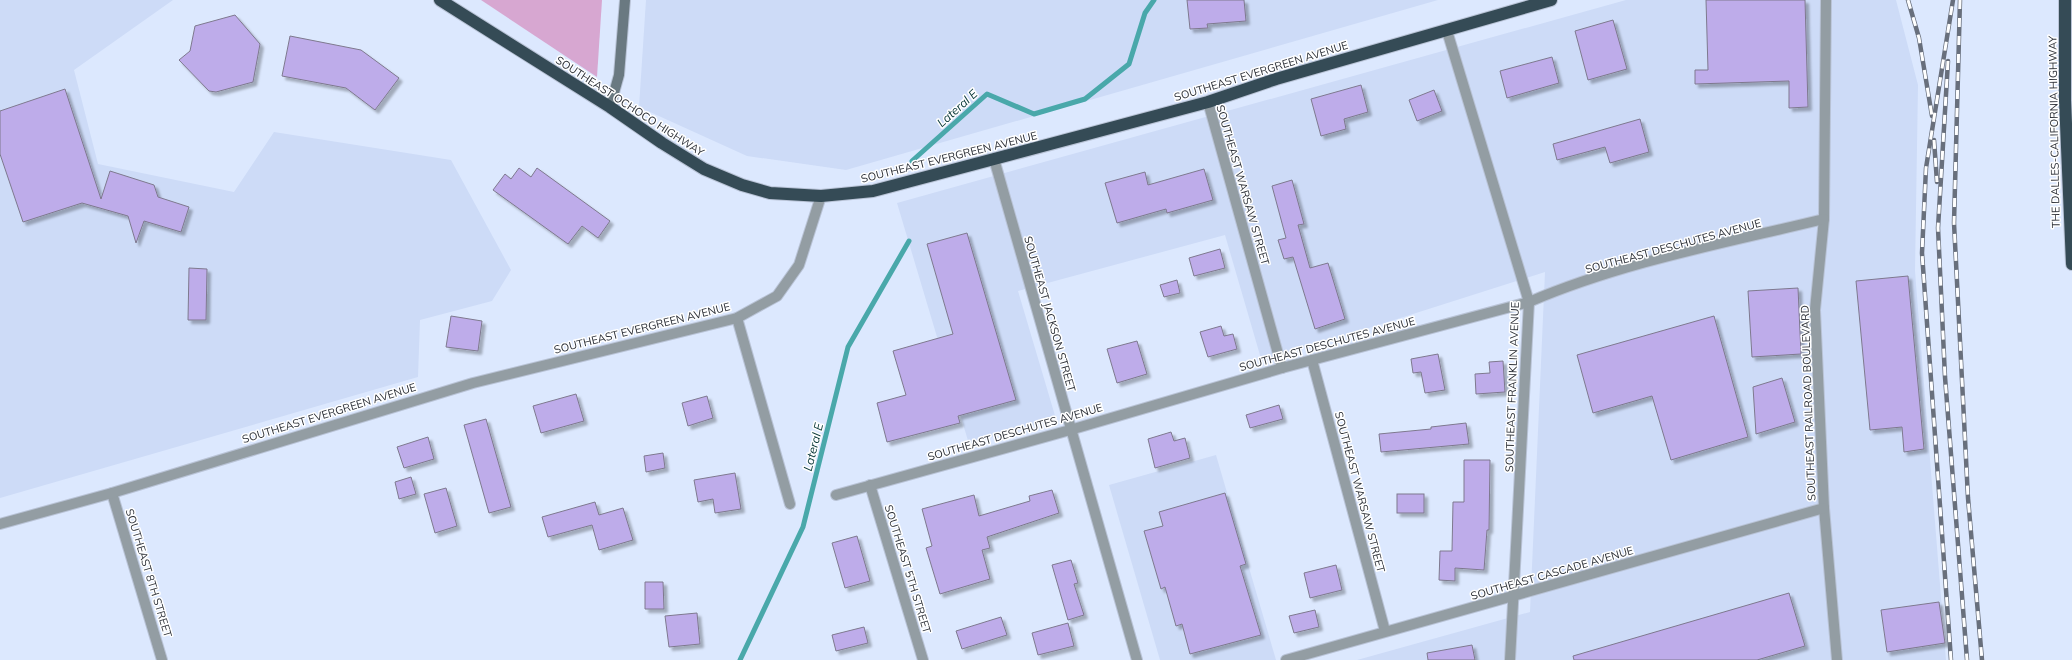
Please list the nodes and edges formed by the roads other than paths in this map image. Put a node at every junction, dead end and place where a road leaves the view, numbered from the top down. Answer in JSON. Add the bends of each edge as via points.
{"nodes":[{"id":1,"x":440,"y":0,"type":"edge"},
{"id":2,"x":625,"y":0,"type":"edge"},
{"id":3,"x":1551,"y":0,"type":"edge"},
{"id":4,"x":1826,"y":0,"type":"edge"},
{"id":5,"x":2065,"y":0,"type":"edge"},
{"id":6,"x":1447,"y":31,"type":"junction"},
{"id":7,"x":1208,"y":102,"type":"junction"},
{"id":8,"x":610,"y":107,"type":"junction"},
{"id":9,"x":994,"y":159,"type":"junction"},
{"id":10,"x":821,"y":196,"type":"junction"},
{"id":11,"x":1824,"y":219,"type":"junction"},
{"id":12,"x":2072,"y":264,"type":"edge"},
{"id":13,"x":1529,"y":302,"type":"junction"},
{"id":14,"x":737,"y":318,"type":"junction"},
{"id":15,"x":1312,"y":360,"type":"junction"},
{"id":16,"x":1282,"y":368,"type":"junction"},
{"id":17,"x":1070,"y":430,"type":"junction"},
{"id":18,"x":870,"y":485,"type":"junction"},
{"id":19,"x":112,"y":492,"type":"junction"},
{"id":20,"x":836,"y":495,"type":"dead end"},
{"id":21,"x":790,"y":504,"type":"dead end"},
{"id":22,"x":1824,"y":508,"type":"junction"},
{"id":23,"x":0,"y":524,"type":"edge"},
{"id":24,"x":1514,"y":596,"type":"junction"},
{"id":25,"x":1385,"y":631,"type":"junction"},
{"id":26,"x":162,"y":660,"type":"edge"},
{"id":27,"x":923,"y":660,"type":"edge"},
{"id":28,"x":1137,"y":660,"type":"edge"},
{"id":29,"x":1286,"y":660,"type":"edge"},
{"id":30,"x":1510,"y":660,"type":"edge"},
{"id":31,"x":1837,"y":660,"type":"edge"}],
"edges":[{"from":1,"to":8,"type":"highway","name":"SOUTHEAST OCHOCO HIGHWAY"},
{"from":2,"to":8,"type":"street","via":[[619,75]]},
{"from":3,"to":6,"type":"highway","name":"SOUTHEAST EVERGREEN AVENUE"},
{"from":4,"to":11,"type":"street","name":"SOUTHEAST RAILROAD BOULEVARD"},
{"from":5,"to":12,"type":"highway","name":"THE DALLES-CALIFORNIA HIGHWAY","via":[[2065,100]]},
{"from":6,"to":7,"type":"highway","name":"SOUTHEAST EVERGREEN AVENUE","via":[[1276,79]]},
{"from":6,"to":13,"type":"street","name":"SOUTHEAST FRANKLIN AVENUE"},
{"from":7,"to":9,"type":"highway","name":"SOUTHEAST EVERGREEN AVENUE"},
{"from":7,"to":16,"type":"street","name":"SOUTHEAST WARSAW STREET"},
{"from":8,"to":10,"type":"highway","name":"SOUTHEAST OCHOCO HIGHWAY","via":[[704,168],[742,185],[770,193]]},
{"from":9,"to":10,"type":"highway","name":"SOUTHEAST EVERGREEN AVENUE","via":[[873,191]]},
{"from":9,"to":17,"type":"street","name":"SOUTHEAST JACKSON STREET"},
{"from":10,"to":14,"type":"street","name":"SOUTHEAST EVERGREEN AVENUE","via":[[799,265],[777,296]]},
{"from":11,"to":13,"type":"street","name":"SOUTHEAST DESCHUTES AVENUE","via":[[1648,262]]},
{"from":11,"to":22,"type":"street","name":"SOUTHEAST RAILROAD BOULEVARD","via":[[1815,310]]},
{"from":13,"to":15,"type":"street","name":"SOUTHEAST DESCHUTES AVENUE"},
{"from":13,"to":24,"type":"street","name":"SOUTHEAST FRANKLIN AVENUE"},
{"from":14,"to":19,"type":"street","name":"SOUTHEAST EVERGREEN AVENUE","via":[[474,383]]},
{"from":14,"to":21,"type":"street"},
{"from":15,"to":16,"type":"street","name":"SOUTHEAST DESCHUTES AVENUE"},
{"from":15,"to":25,"type":"street","name":"SOUTHEAST WARSAW STREET"},
{"from":16,"to":17,"type":"street","name":"SOUTHEAST DESCHUTES AVENUE"},
{"from":17,"to":18,"type":"street","name":"SOUTHEAST DESCHUTES AVENUE"},
{"from":17,"to":28,"type":"street","name":"SOUTHEAST JACKSON STREET"},
{"from":18,"to":20,"type":"street","name":"SOUTHEAST DESCHUTES AVENUE"},
{"from":18,"to":27,"type":"street","name":"SOUTHEAST 5TH STREET"},
{"from":19,"to":23,"type":"street","name":"SOUTHEAST EVERGREEN AVENUE"},
{"from":19,"to":26,"type":"street","name":"SOUTHEAST 8TH STREET"},
{"from":22,"to":24,"type":"street","name":"SOUTHEAST CASCADE AVENUE"},
{"from":22,"to":31,"type":"street","name":"SOUTHEAST RAILROAD BOULEVARD"},
{"from":24,"to":25,"type":"street","name":"SOUTHEAST CASCADE AVENUE"},
{"from":24,"to":30,"type":"street","name":"SOUTHEAST FRANKLIN AVENUE"},
{"from":25,"to":29,"type":"street","name":"SOUTHEAST CASCADE AVENUE"}]}
